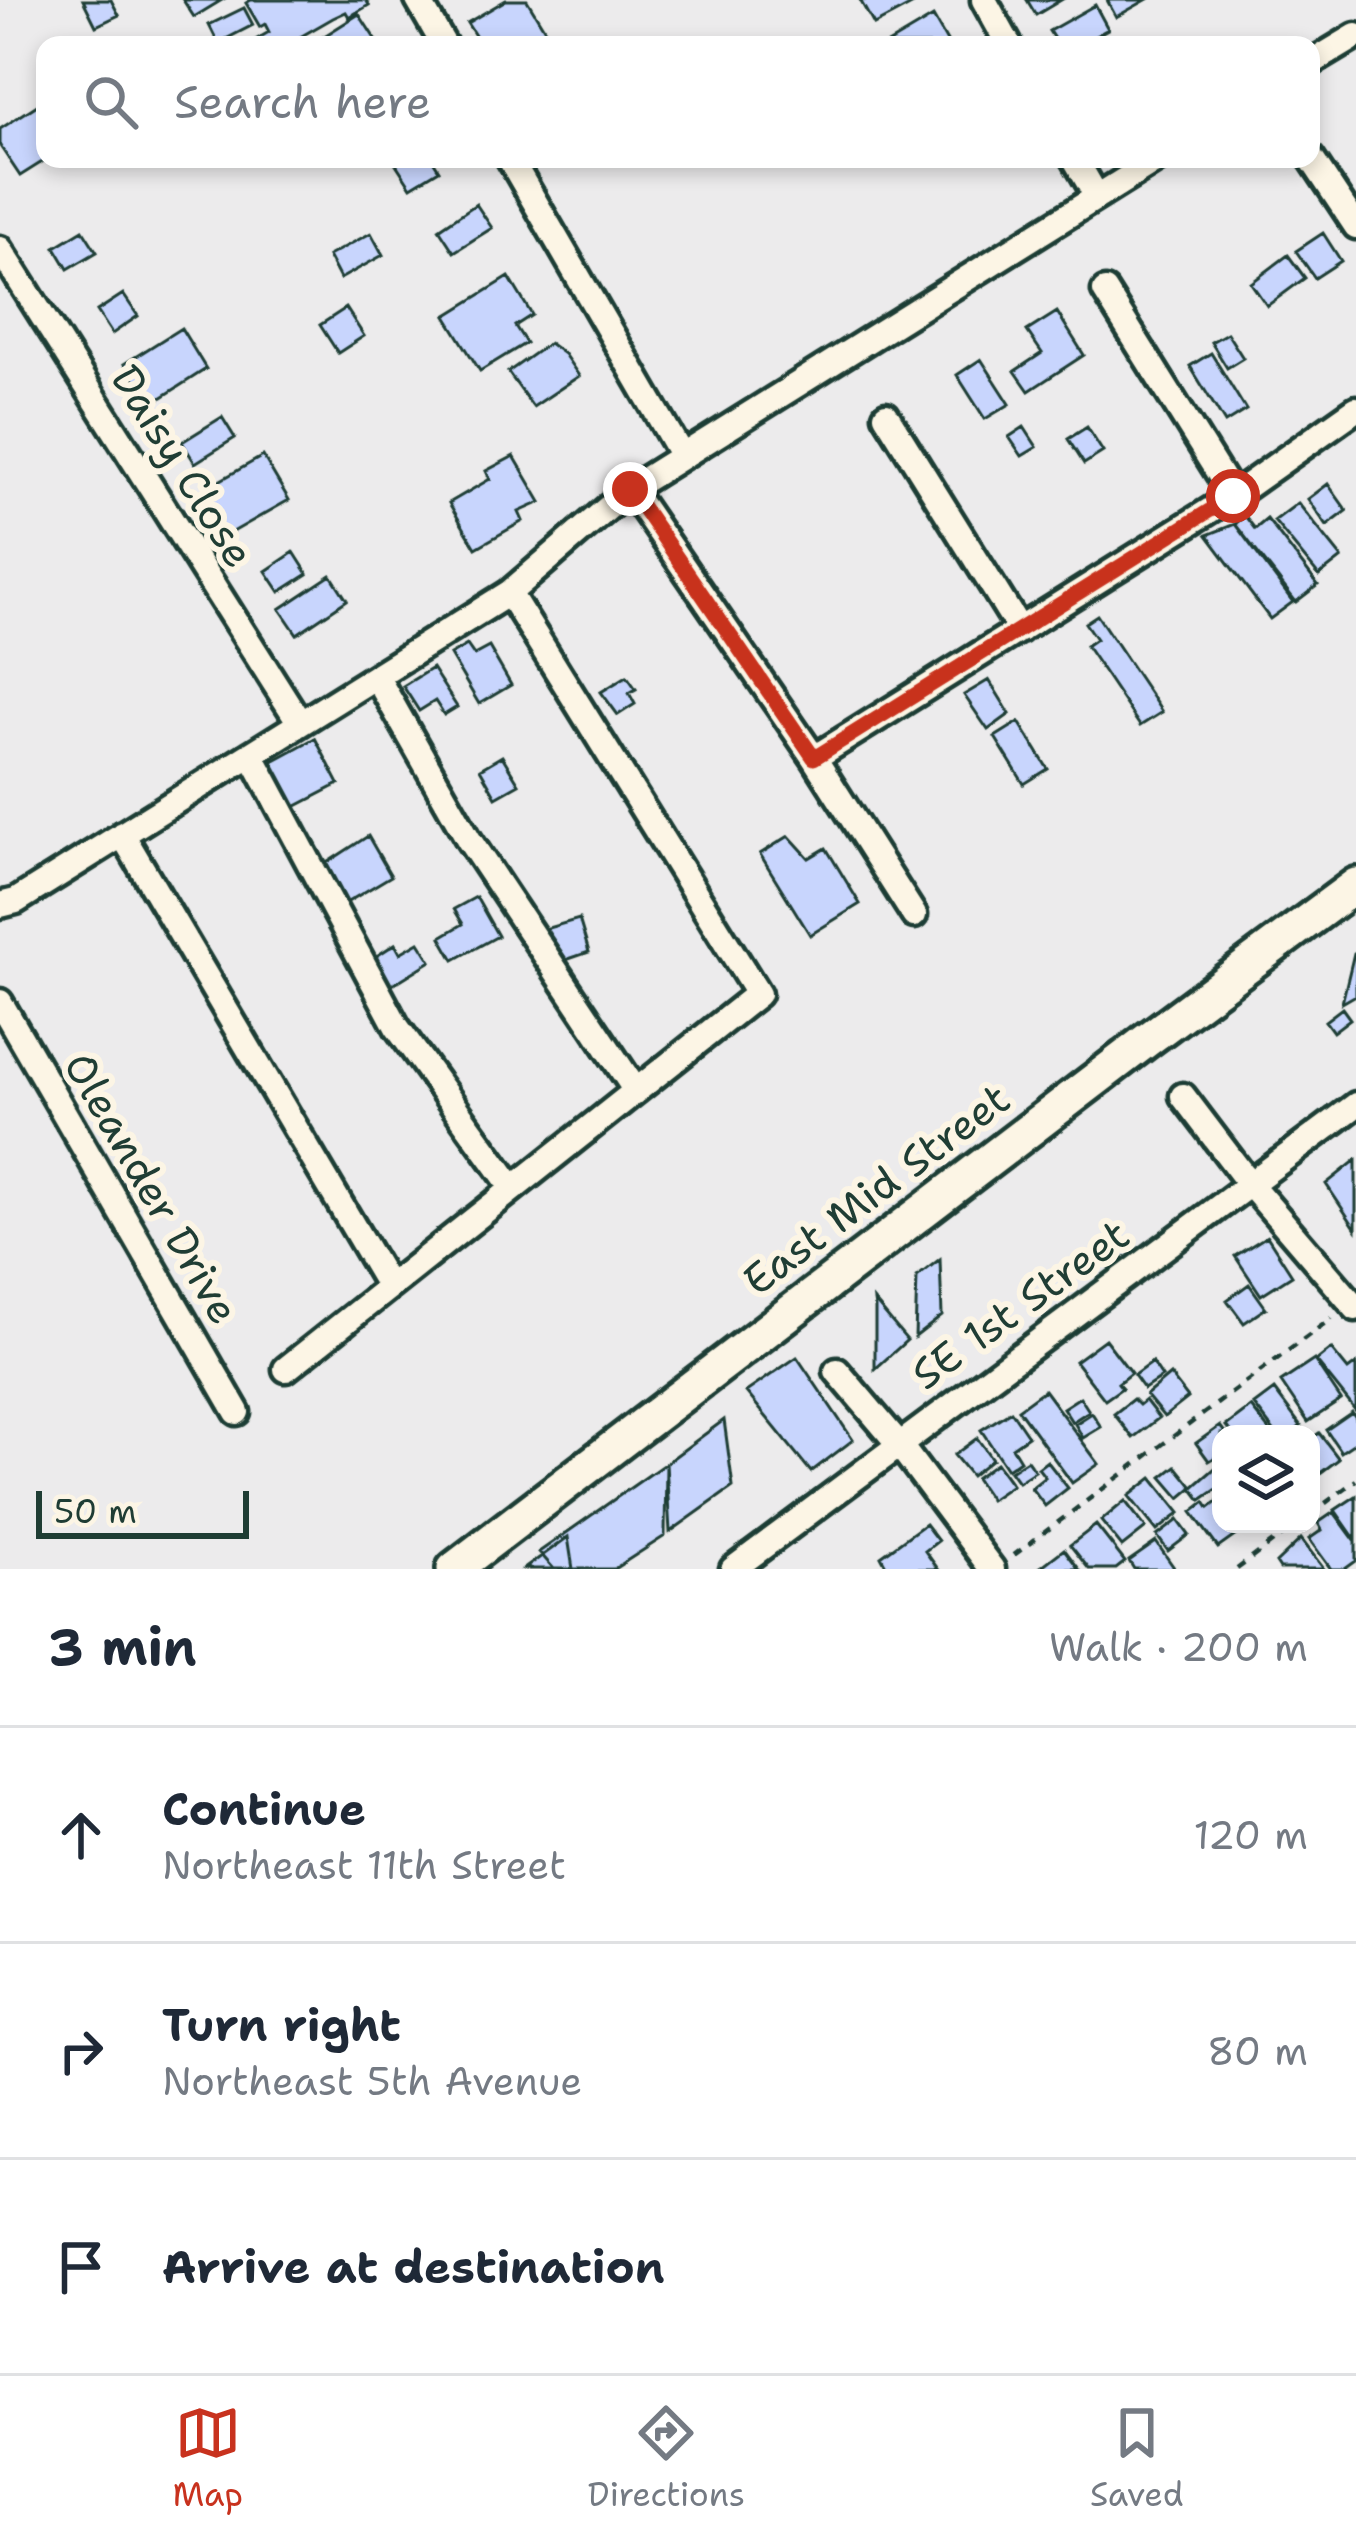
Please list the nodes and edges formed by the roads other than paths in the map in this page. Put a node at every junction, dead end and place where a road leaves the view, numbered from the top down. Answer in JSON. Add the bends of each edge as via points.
{"nodes":[{"id":1,"x":418,"y":0,"type":"edge"},
{"id":2,"x":984,"y":0,"type":"edge"},
{"id":3,"x":439,"y":36,"type":"edge"},
{"id":4,"x":1005,"y":36,"type":"edge"},
{"id":5,"x":1356,"y":36,"type":"edge"},
{"id":6,"x":1320,"y":58,"type":"edge"},
{"id":7,"x":515,"y":168,"type":"edge"},
{"id":8,"x":1080,"y":168,"type":"edge"},
{"id":9,"x":1143,"y":168,"type":"edge"},
{"id":10,"x":1318,"y":168,"type":"edge"},
{"id":11,"x":1097,"y":197,"type":"junction"},
{"id":12,"x":1356,"y":226,"type":"edge"},
{"id":13,"x":0,"y":249,"type":"edge"},
{"id":14,"x":1105,"y":292,"type":"dead end"},
{"id":15,"x":1356,"y":409,"type":"edge"},
{"id":16,"x":886,"y":415,"type":"dead end"},
{"id":17,"x":682,"y":456,"type":"junction"},
{"id":18,"x":630,"y":489,"type":"junction"},
{"id":19,"x":1233,"y":496,"type":"junction"},
{"id":20,"x":509,"y":593,"type":"junction"},
{"id":21,"x":1020,"y":630,"type":"junction"},
{"id":22,"x":376,"y":676,"type":"junction"},
{"id":23,"x":300,"y":723,"type":"junction"},
{"id":24,"x":251,"y":754,"type":"junction"},
{"id":25,"x":814,"y":758,"type":"junction"},
{"id":26,"x":122,"y":834,"type":"junction"},
{"id":27,"x":1356,"y":885,"type":"edge"},
{"id":28,"x":0,"y":905,"type":"edge"},
{"id":29,"x":914,"y":915,"type":"dead end"},
{"id":30,"x":0,"y":1002,"type":"edge"},
{"id":31,"x":636,"y":1091,"type":"junction"},
{"id":32,"x":1183,"y":1096,"type":"dead end"},
{"id":33,"x":1356,"y":1105,"type":"edge"},
{"id":34,"x":1250,"y":1184,"type":"junction"},
{"id":35,"x":513,"y":1188,"type":"junction"},
{"id":36,"x":389,"y":1287,"type":"junction"},
{"id":37,"x":1354,"y":1305,"type":"edge"},
{"id":38,"x":286,"y":1369,"type":"dead end"},
{"id":39,"x":837,"y":1371,"type":"dead end"},
{"id":40,"x":238,"y":1412,"type":"dead end"},
{"id":41,"x":898,"y":1443,"type":"junction"},
{"id":42,"x":1003,"y":1562,"type":"edge"},
{"id":43,"x":454,"y":1569,"type":"edge"},
{"id":44,"x":733,"y":1569,"type":"edge"}],
"edges":[{"from":1,"to":3,"type":"street"},
{"from":2,"to":4,"type":"street"},
{"from":5,"to":6,"type":"street"},
{"from":7,"to":17,"type":"street"},
{"from":8,"to":11,"type":"street"},
{"from":9,"to":11,"type":"street"},
{"from":10,"to":12,"type":"street"},
{"from":11,"to":17,"type":"street"},
{"from":13,"to":23,"type":"street","name":"Daisy Close"},
{"from":14,"to":19,"type":"street"},
{"from":15,"to":19,"type":"street"},
{"from":16,"to":21,"type":"street"},
{"from":17,"to":18,"type":"street"},
{"from":18,"to":20,"type":"street"},
{"from":18,"to":25,"type":"street"},
{"from":19,"to":21,"type":"street"},
{"from":20,"to":22,"type":"street"},
{"from":20,"to":31,"type":"street","via":[[758,994]]},
{"from":21,"to":25,"type":"street"},
{"from":22,"to":23,"type":"street"},
{"from":22,"to":31,"type":"street","via":[[469,841]]},
{"from":23,"to":24,"type":"street"},
{"from":24,"to":26,"type":"street"},
{"from":24,"to":35,"type":"street","via":[[397,1027]]},
{"from":25,"to":29,"type":"street"},
{"from":26,"to":28,"type":"street"},
{"from":26,"to":36,"type":"street"},
{"from":27,"to":43,"type":"street","name":"East Mid Street"},
{"from":30,"to":40,"type":"street","name":"Oleander Drive"},
{"from":31,"to":35,"type":"street"},
{"from":32,"to":34,"type":"street"},
{"from":33,"to":34,"type":"street","name":"SE 1st Street"},
{"from":34,"to":37,"type":"street"},
{"from":34,"to":41,"type":"street","name":"SE 1st Street"},
{"from":35,"to":36,"type":"street"},
{"from":36,"to":38,"type":"street"},
{"from":39,"to":41,"type":"street"},
{"from":41,"to":42,"type":"street"},
{"from":41,"to":44,"type":"street","name":"SE 1st Street"}]}
